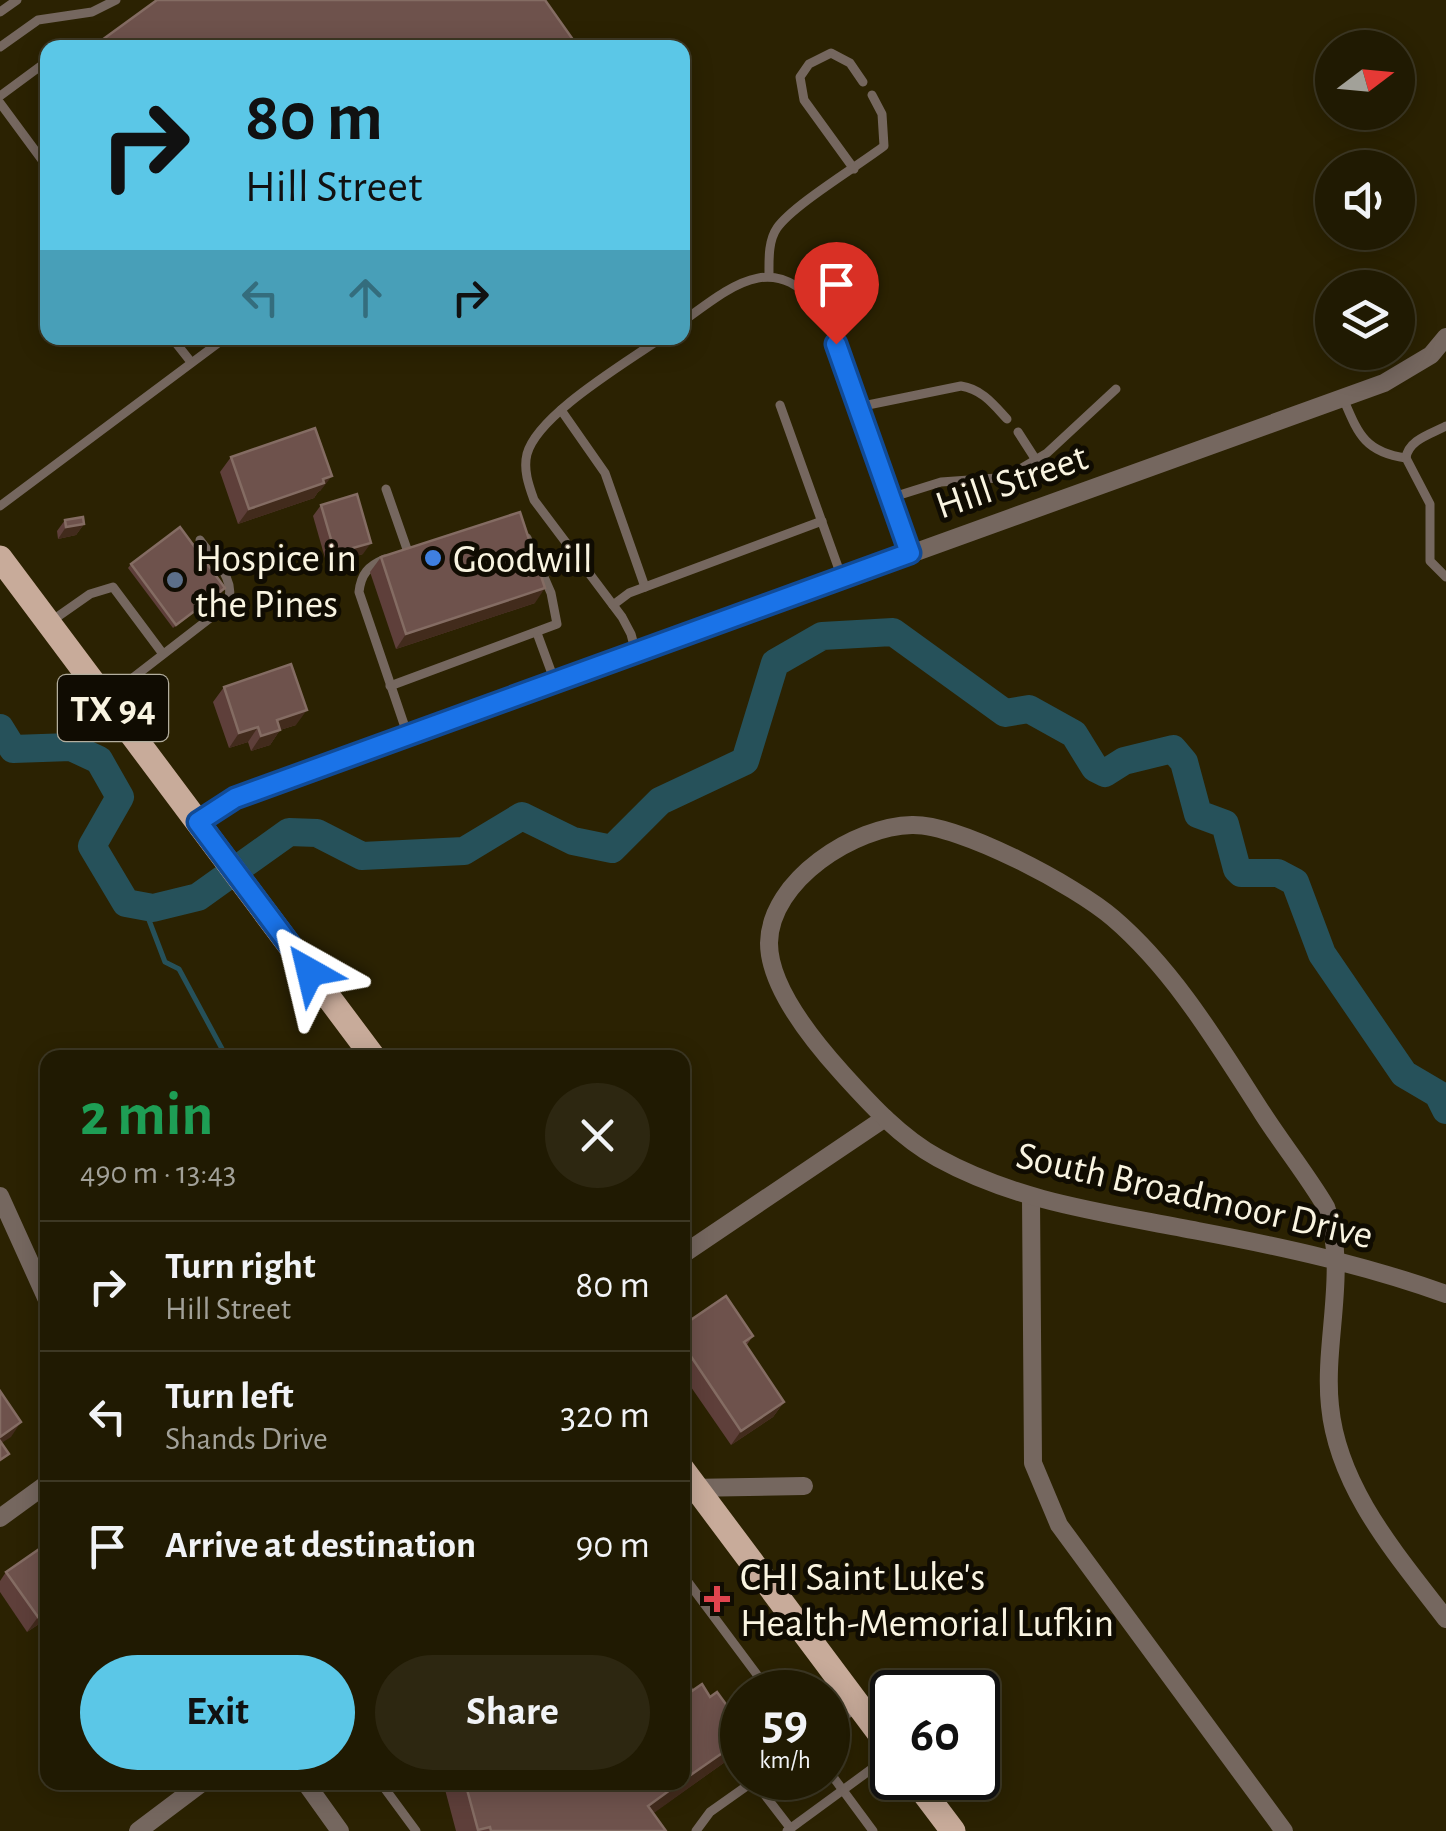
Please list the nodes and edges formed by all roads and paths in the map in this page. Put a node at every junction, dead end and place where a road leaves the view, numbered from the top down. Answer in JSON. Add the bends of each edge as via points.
{"nodes":[{"id":1,"x":17,"y":0,"type":"edge"},
{"id":2,"x":116,"y":0,"type":"edge"},
{"id":3,"x":0,"y":12,"type":"edge"},
{"id":4,"x":0,"y":47,"type":"edge"},
{"id":5,"x":40,"y":66,"type":"edge"},
{"id":6,"x":864,"y":82,"type":"dead end"},
{"id":7,"x":872,"y":95,"type":"dead end"},
{"id":8,"x":0,"y":96,"type":"edge"},
{"id":9,"x":0,"y":104,"type":"edge"},
{"id":10,"x":40,"y":157,"type":"edge"},
{"id":11,"x":854,"y":169,"type":"junction"},
{"id":12,"x":769,"y":275,"type":"junction"},
{"id":13,"x":690,"y":316,"type":"edge"},
{"id":14,"x":1446,"y":337,"type":"edge"},
{"id":15,"x":177,"y":345,"type":"edge"},
{"id":16,"x":215,"y":345,"type":"edge"},
{"id":17,"x":650,"y":345,"type":"edge"},
{"id":18,"x":190,"y":362,"type":"junction"},
{"id":19,"x":1116,"y":388,"type":"dead end"},
{"id":20,"x":1343,"y":398,"type":"junction"},
{"id":21,"x":780,"y":404,"type":"dead end"},
{"id":22,"x":858,"y":407,"type":"junction"},
{"id":23,"x":562,"y":410,"type":"junction"},
{"id":24,"x":1008,"y":419,"type":"dead end"},
{"id":25,"x":1446,"y":426,"type":"edge"},
{"id":26,"x":1018,"y":432,"type":"dead end"},
{"id":27,"x":1406,"y":458,"type":"junction"},
{"id":28,"x":1036,"y":460,"type":"junction"},
{"id":29,"x":386,"y":489,"type":"dead end"},
{"id":30,"x":890,"y":498,"type":"junction"},
{"id":31,"x":0,"y":506,"type":"edge"},
{"id":32,"x":540,"y":508,"type":"junction"},
{"id":33,"x":528,"y":514,"type":"dead end"},
{"id":34,"x":822,"y":521,"type":"junction"},
{"id":35,"x":525,"y":532,"type":"edge"},
{"id":36,"x":200,"y":540,"type":"dead end"},
{"id":37,"x":426,"y":546,"type":"edge"},
{"id":38,"x":408,"y":552,"type":"junction"},
{"id":39,"x":910,"y":553,"type":"junction"},
{"id":40,"x":0,"y":558,"type":"edge"},
{"id":41,"x":1446,"y":577,"type":"edge"},
{"id":42,"x":842,"y":578,"type":"junction"},
{"id":43,"x":645,"y":586,"type":"junction"},
{"id":44,"x":613,"y":605,"type":"junction"},
{"id":45,"x":48,"y":623,"type":"junction"},
{"id":46,"x":537,"y":633,"type":"junction"},
{"id":47,"x":636,"y":653,"type":"junction"},
{"id":48,"x":164,"y":654,"type":"junction"},
{"id":49,"x":555,"y":682,"type":"junction"},
{"id":50,"x":390,"y":686,"type":"junction"},
{"id":51,"x":106,"y":699,"type":"junction"},
{"id":52,"x":408,"y":736,"type":"junction"},
{"id":53,"x":198,"y":822,"type":"junction"},
{"id":54,"x":368,"y":1050,"type":"edge"},
{"id":55,"x":885,"y":1118,"type":"junction"},
{"id":56,"x":0,"y":1196,"type":"edge"},
{"id":57,"x":1031,"y":1198,"type":"junction"},
{"id":58,"x":690,"y":1251,"type":"edge"},
{"id":59,"x":1334,"y":1258,"type":"junction"},
{"id":60,"x":40,"y":1267,"type":"edge"},
{"id":61,"x":1446,"y":1294,"type":"edge"},
{"id":62,"x":690,"y":1482,"type":"edge"},
{"id":63,"x":690,"y":1486,"type":"edge"},
{"id":64,"x":804,"y":1486,"type":"dead end"},
{"id":65,"x":40,"y":1489,"type":"edge"},
{"id":66,"x":0,"y":1518,"type":"edge"},
{"id":67,"x":690,"y":1585,"type":"edge"},
{"id":68,"x":1446,"y":1620,"type":"edge"},
{"id":69,"x":754,"y":1670,"type":"edge"},
{"id":70,"x":690,"y":1693,"type":"edge"},
{"id":71,"x":859,"y":1705,"type":"junction"},
{"id":72,"x":850,"y":1712,"type":"edge"},
{"id":73,"x":720,"y":1713,"type":"edge"},
{"id":74,"x":870,"y":1721,"type":"edge"},
{"id":75,"x":870,"y":1769,"type":"edge"},
{"id":76,"x":850,"y":1784,"type":"edge"},
{"id":77,"x":192,"y":1790,"type":"edge"},
{"id":78,"x":311,"y":1790,"type":"edge"},
{"id":79,"x":386,"y":1790,"type":"edge"},
{"id":80,"x":728,"y":1800,"type":"edge"},
{"id":81,"x":770,"y":1800,"type":"edge"},
{"id":82,"x":829,"y":1800,"type":"edge"},
{"id":83,"x":850,"y":1800,"type":"edge"},
{"id":84,"x":930,"y":1800,"type":"edge"},
{"id":85,"x":789,"y":1830,"type":"edge"},
{"id":86,"x":138,"y":1831,"type":"edge"},
{"id":87,"x":340,"y":1831,"type":"edge"},
{"id":88,"x":416,"y":1831,"type":"edge"},
{"id":89,"x":696,"y":1831,"type":"edge"},
{"id":90,"x":873,"y":1831,"type":"edge"},
{"id":91,"x":953,"y":1831,"type":"edge"},
{"id":92,"x":1284,"y":1831,"type":"edge"}],
"edges":[{"from":1,"to":3,"type":"lane"},
{"from":2,"to":4,"type":"lane","via":[[92,12],[38,20]]},
{"from":5,"to":8,"type":"lane"},
{"from":6,"to":11,"type":"lane","via":[[850,62],[831,53],[808,64],[800,77],[804,100]]},
{"from":7,"to":11,"type":"lane","via":[[882,114],[884,146]]},
{"from":9,"to":10,"type":"lane"},
{"from":11,"to":12,"type":"lane","via":[[775,230]]},
{"from":12,"to":13,"type":"lane","via":[[727,289]]},
{"from":12,"to":22,"type":"lane","via":[[810,293],[824,313]]},
{"from":14,"to":20,"type":"street","name":"Hill Street","via":[[1431,355]]},
{"from":15,"to":18,"type":"lane"},
{"from":16,"to":18,"type":"lane"},
{"from":17,"to":23,"type":"lane"},
{"from":18,"to":31,"type":"lane"},
{"from":19,"to":28,"type":"lane"},
{"from":20,"to":27,"type":"lane","via":[[1362,438],[1389,456]]},
{"from":20,"to":39,"type":"street","name":"Hill Street"},
{"from":21,"to":34,"type":"lane"},
{"from":22,"to":24,"type":"lane","via":[[961,386],[986,396]]},
{"from":22,"to":30,"type":"lane"},
{"from":23,"to":32,"type":"lane","via":[[536,434],[526,457],[527,481]]},
{"from":23,"to":43,"type":"lane","via":[[605,473]]},
{"from":25,"to":27,"type":"lane","via":[[1415,442]]},
{"from":26,"to":28,"type":"lane"},
{"from":27,"to":41,"type":"lane","via":[[1430,504],[1430,562]]},
{"from":28,"to":30,"type":"lane","via":[[997,478],[941,482]]},
{"from":29,"to":38,"type":"lane"},
{"from":30,"to":39,"type":"lane"},
{"from":32,"to":33,"type":"lane"},
{"from":32,"to":44,"type":"lane"},
{"from":34,"to":42,"type":"lane"},
{"from":34,"to":43,"type":"lane"},
{"from":35,"to":46,"type":"lane","via":[[558,620]]},
{"from":36,"to":48,"type":"lane","via":[[232,594]]},
{"from":37,"to":38,"type":"lane"},
{"from":38,"to":50,"type":"lane","via":[[371,565],[360,581]]},
{"from":39,"to":42,"type":"street","name":"Hill Street"},
{"from":40,"to":45,"type":"main road","number":"TX 94"},
{"from":42,"to":47,"type":"street","name":"Hill Street"},
{"from":43,"to":44,"type":"lane"},
{"from":44,"to":47,"type":"lane"},
{"from":45,"to":48,"type":"lane","via":[[90,594],[118,589]]},
{"from":45,"to":51,"type":"main road","number":"TX 94"},
{"from":46,"to":49,"type":"lane"},
{"from":46,"to":50,"type":"lane"},
{"from":47,"to":49,"type":"street","name":"Hill Street"},
{"from":48,"to":51,"type":"lane"},
{"from":49,"to":52,"type":"street","name":"Hill Street"},
{"from":50,"to":52,"type":"lane"},
{"from":51,"to":53,"type":"main road","number":"TX 94"},
{"from":52,"to":53,"type":"street","name":"Hill Street","via":[[235,798]]},
{"from":53,"to":54,"type":"main road","number":"TX 94"},
{"from":55,"to":57,"type":"street","name":"South Broadmoor Drive","via":[[934,1156]]},
{"from":55,"to":58,"type":"street"},
{"from":55,"to":59,"type":"street","name":"South Broadmoor Drive","via":[[798,1015],[772,958],[772,927],[782,901],[826,854],[911,824],[948,829],[1081,897],[1148,952],[1316,1191],[1330,1219]]},
{"from":56,"to":60,"type":"street"},
{"from":57,"to":59,"type":"street","name":"South Broadmoor Drive"},
{"from":57,"to":92,"type":"street","via":[[1033,1463],[1040,1486],[1059,1525]]},
{"from":59,"to":61,"type":"street","name":"South Broadmoor Drive"},
{"from":59,"to":68,"type":"street","name":"South Broadmoor Drive","via":[[1330,1405],[1339,1454],[1365,1509]]},
{"from":62,"to":64,"type":"street"},
{"from":63,"to":71,"type":"main road"},
{"from":65,"to":66,"type":"street"},
{"from":67,"to":69,"type":"lane"},
{"from":70,"to":73,"type":"lane"},
{"from":71,"to":72,"type":"lane"},
{"from":71,"to":74,"type":"main road"},
{"from":75,"to":76,"type":"lane"},
{"from":77,"to":86,"type":"street"},
{"from":78,"to":87,"type":"street"},
{"from":79,"to":88,"type":"lane"},
{"from":80,"to":89,"type":"lane"},
{"from":81,"to":85,"type":"lane"},
{"from":82,"to":85,"type":"lane"},
{"from":83,"to":90,"type":"lane"},
{"from":84,"to":91,"type":"main road"}]}
